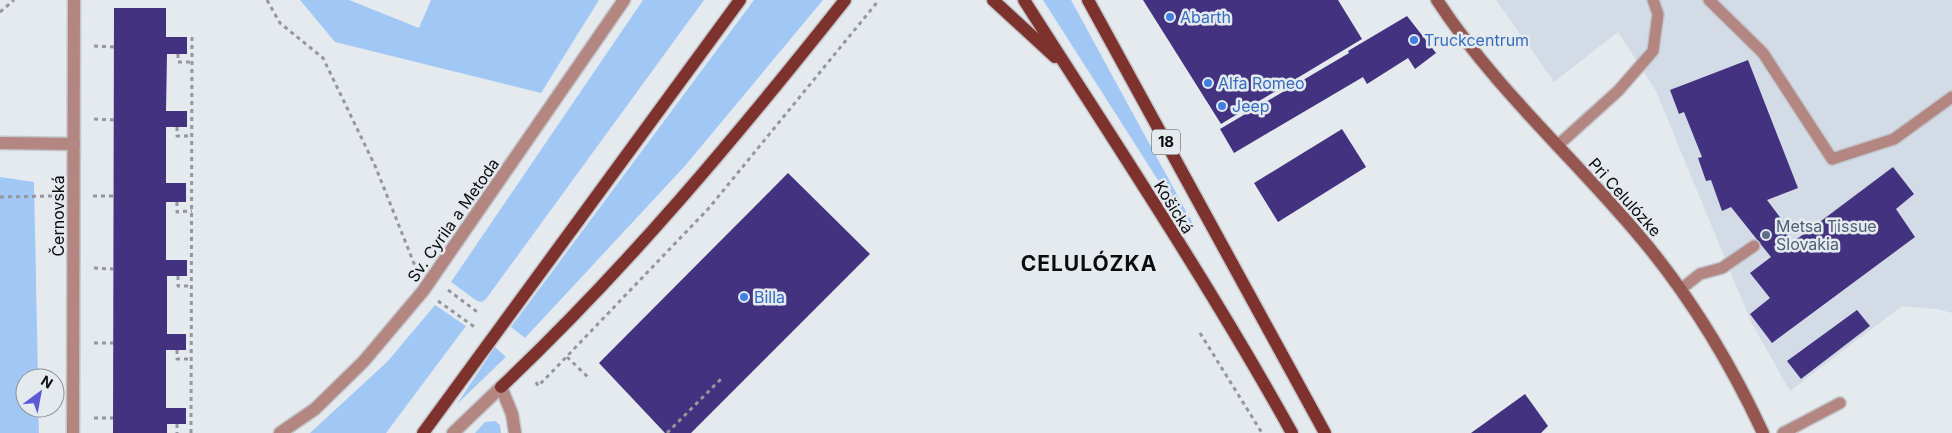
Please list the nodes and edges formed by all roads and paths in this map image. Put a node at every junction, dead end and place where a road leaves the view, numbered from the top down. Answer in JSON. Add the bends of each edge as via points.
{"nodes":[{"id":1,"x":14,"y":0,"type":"edge"},
{"id":2,"x":74,"y":0,"type":"edge"},
{"id":3,"x":267,"y":0,"type":"edge"},
{"id":4,"x":624,"y":0,"type":"edge"},
{"id":5,"x":740,"y":0,"type":"edge"},
{"id":6,"x":845,"y":0,"type":"edge"},
{"id":7,"x":879,"y":0,"type":"edge"},
{"id":8,"x":994,"y":0,"type":"edge"},
{"id":9,"x":1024,"y":0,"type":"edge"},
{"id":10,"x":1088,"y":0,"type":"edge"},
{"id":11,"x":1437,"y":0,"type":"edge"},
{"id":12,"x":1653,"y":0,"type":"edge"},
{"id":13,"x":1712,"y":1,"type":"edge"},
{"id":14,"x":0,"y":12,"type":"edge"},
{"id":15,"x":192,"y":33,"type":"dead end"},
{"id":16,"x":86,"y":46,"type":"dead end"},
{"id":17,"x":114,"y":47,"type":"dead end"},
{"id":18,"x":178,"y":54,"type":"dead end"},
{"id":19,"x":192,"y":62,"type":"junction"},
{"id":20,"x":1068,"y":69,"type":"junction"},
{"id":21,"x":1952,"y":97,"type":"edge"},
{"id":22,"x":86,"y":119,"type":"dead end"},
{"id":23,"x":114,"y":120,"type":"dead end"},
{"id":24,"x":177,"y":127,"type":"dead end"},
{"id":25,"x":192,"y":136,"type":"junction"},
{"id":26,"x":0,"y":143,"type":"edge"},
{"id":27,"x":74,"y":144,"type":"junction"},
{"id":28,"x":1556,"y":146,"type":"junction"},
{"id":29,"x":177,"y":202,"type":"dead end"},
{"id":30,"x":192,"y":211,"type":"junction"},
{"id":31,"x":1754,"y":246,"type":"dead end"},
{"id":32,"x":415,"y":266,"type":"dead end"},
{"id":33,"x":86,"y":268,"type":"dead end"},
{"id":34,"x":113,"y":269,"type":"dead end"},
{"id":35,"x":178,"y":276,"type":"dead end"},
{"id":36,"x":191,"y":286,"type":"junction"},
{"id":37,"x":446,"y":288,"type":"dead end"},
{"id":38,"x":1681,"y":289,"type":"junction"},
{"id":39,"x":437,"y":300,"type":"dead end"},
{"id":40,"x":480,"y":314,"type":"dead end"},
{"id":41,"x":472,"y":325,"type":"dead end"},
{"id":42,"x":1200,"y":333,"type":"dead end"},
{"id":43,"x":86,"y":343,"type":"dead end"},
{"id":44,"x":113,"y":343,"type":"dead end"},
{"id":45,"x":177,"y":350,"type":"dead end"},
{"id":46,"x":567,"y":356,"type":"junction"},
{"id":47,"x":191,"y":359,"type":"junction"},
{"id":48,"x":589,"y":378,"type":"dead end"},
{"id":49,"x":721,"y":379,"type":"dead end"},
{"id":50,"x":538,"y":386,"type":"dead end"},
{"id":51,"x":501,"y":387,"type":"junction"},
{"id":52,"x":1840,"y":403,"type":"dead end"},
{"id":53,"x":86,"y":418,"type":"dead end"},
{"id":54,"x":113,"y":418,"type":"dead end"},
{"id":55,"x":176,"y":424,"type":"dead end"},
{"id":56,"x":73,"y":433,"type":"edge"},
{"id":57,"x":177,"y":433,"type":"edge"},
{"id":58,"x":190,"y":433,"type":"edge"},
{"id":59,"x":280,"y":433,"type":"edge"},
{"id":60,"x":423,"y":433,"type":"edge"},
{"id":61,"x":453,"y":433,"type":"edge"},
{"id":62,"x":515,"y":433,"type":"edge"},
{"id":63,"x":667,"y":433,"type":"edge"},
{"id":64,"x":1262,"y":433,"type":"edge"},
{"id":65,"x":1292,"y":433,"type":"edge"},
{"id":66,"x":1325,"y":433,"type":"edge"},
{"id":67,"x":1763,"y":433,"type":"edge"},
{"id":68,"x":1783,"y":433,"type":"edge"}],
"edges":[{"from":1,"to":14,"type":"path"},
{"from":2,"to":27,"type":"street","name":"Černovská"},
{"from":3,"to":32,"type":"path","via":[[280,23],[323,58],[376,168]]},
{"from":4,"to":59,"type":"street","name":"Sv. Cyrila a Metoda","via":[[423,291],[364,361],[315,409]]},
{"from":5,"to":60,"type":"main road"},
{"from":6,"to":51,"type":"main road","via":[[694,183]]},
{"from":7,"to":46,"type":"path","via":[[709,208]]},
{"from":8,"to":20,"type":"main road"},
{"from":9,"to":20,"type":"main road","name":"Košická"},
{"from":10,"to":66,"type":"main road","name":"Košická","number":"18"},
{"from":11,"to":28,"type":"street","name":"Pri Celulózke","via":[[1513,100]]},
{"from":12,"to":28,"type":"lane","via":[[1658,14],[1653,51],[1618,91]]},
{"from":13,"to":21,"type":"lane","via":[[1763,53],[1832,159],[1894,138]]},
{"from":15,"to":19,"type":"path"},
{"from":16,"to":17,"type":"path"},
{"from":18,"to":19,"type":"path","via":[[178,62]]},
{"from":19,"to":25,"type":"path"},
{"from":20,"to":65,"type":"main road","name":"Košická","via":[[1267,387]]},
{"from":22,"to":23,"type":"path"},
{"from":24,"to":25,"type":"path","via":[[177,136]]},
{"from":25,"to":30,"type":"path"},
{"from":26,"to":27,"type":"street"},
{"from":27,"to":56,"type":"street","name":"Černovská"},
{"from":28,"to":38,"type":"street","name":"Pri Celulózke","via":[[1636,232]]},
{"from":29,"to":30,"type":"path","via":[[177,212]]},
{"from":30,"to":36,"type":"path"},
{"from":31,"to":38,"type":"lane","via":[[1722,268],[1700,274]]},
{"from":33,"to":34,"type":"path"},
{"from":35,"to":36,"type":"path","via":[[178,286]]},
{"from":36,"to":47,"type":"path"},
{"from":37,"to":40,"type":"path"},
{"from":38,"to":67,"type":"street","name":"Pri Celulózke","via":[[1716,340]]},
{"from":39,"to":41,"type":"path"},
{"from":42,"to":64,"type":"path"},
{"from":43,"to":44,"type":"path"},
{"from":45,"to":47,"type":"path","via":[[177,359]]},
{"from":46,"to":48,"type":"path"},
{"from":46,"to":50,"type":"path"},
{"from":47,"to":58,"type":"path"},
{"from":49,"to":63,"type":"path"},
{"from":51,"to":61,"type":"street"},
{"from":51,"to":62,"type":"street","via":[[512,414]]},
{"from":52,"to":68,"type":"lane"},
{"from":53,"to":54,"type":"path"},
{"from":55,"to":57,"type":"path"}]}
